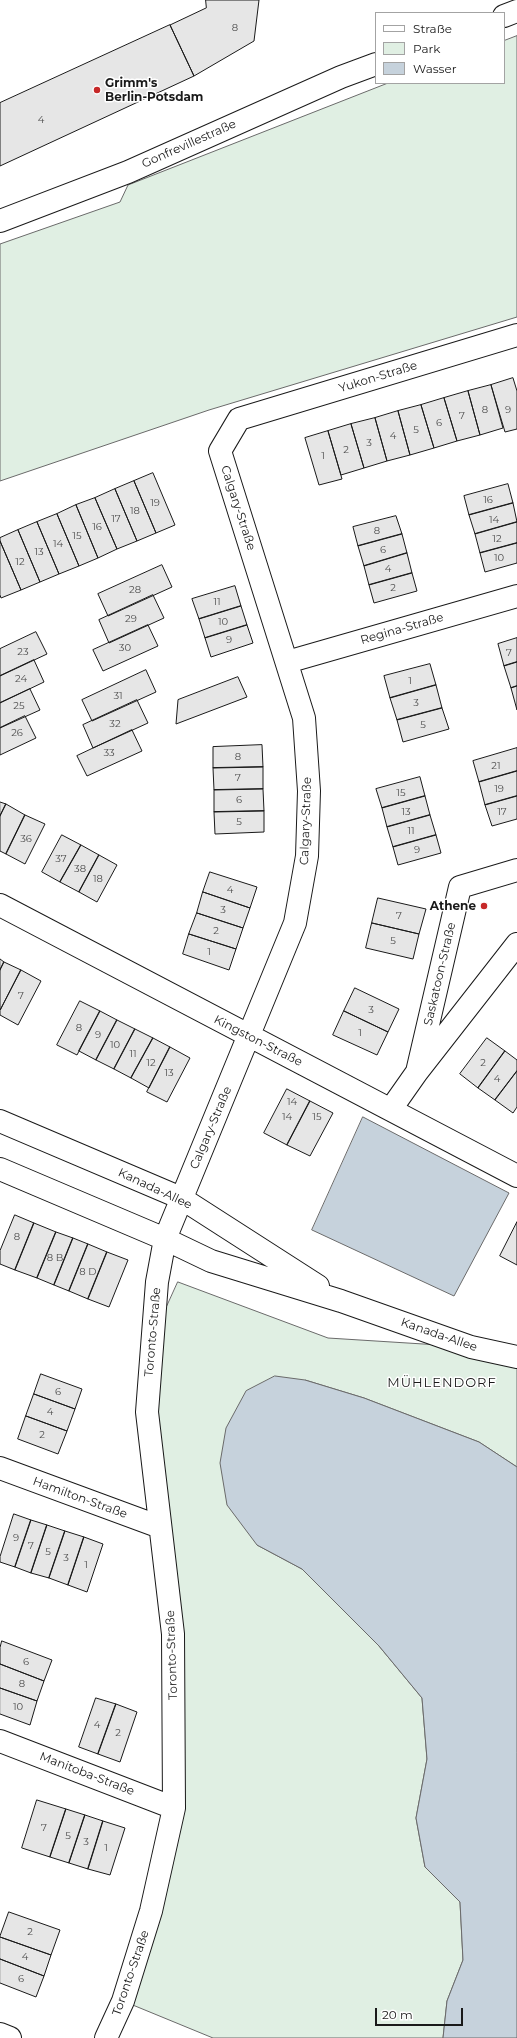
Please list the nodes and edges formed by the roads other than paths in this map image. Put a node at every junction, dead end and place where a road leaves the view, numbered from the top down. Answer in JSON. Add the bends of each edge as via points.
{"nodes":[{"id":1,"x":517,"y":11,"type":"edge"},
{"id":2,"x":505,"y":16,"type":"edge"},
{"id":3,"x":375,"y":64,"type":"edge"},
{"id":4,"x":0,"y":220,"type":"edge"},
{"id":5,"x":517,"y":335,"type":"edge"},
{"id":6,"x":239,"y":419,"type":"joint"},
{"id":7,"x":517,"y":596,"type":"edge"},
{"id":8,"x":287,"y":662,"type":"junction"},
{"id":9,"x":517,"y":870,"type":"edge"},
{"id":10,"x":0,"y":905,"type":"edge"},
{"id":11,"x":517,"y":944,"type":"edge"},
{"id":12,"x":250,"y":1037,"type":"junction"},
{"id":13,"x":417,"y":1072,"type":"junction"},
{"id":14,"x":391,"y":1109,"type":"junction"},
{"id":15,"x":0,"y":1121,"type":"edge"},
{"id":16,"x":0,"y":1169,"type":"edge"},
{"id":17,"x":517,"y":1176,"type":"edge"},
{"id":18,"x":181,"y":1198,"type":"junction"},
{"id":19,"x":165,"y":1239,"type":"junction"},
{"id":20,"x":341,"y":1301,"type":"junction"},
{"id":21,"x":517,"y":1357,"type":"edge"},
{"id":22,"x":0,"y":1468,"type":"edge"},
{"id":23,"x":160,"y":1527,"type":"junction"},
{"id":24,"x":0,"y":1741,"type":"edge"},
{"id":25,"x":174,"y":1808,"type":"junction"},
{"id":26,"x":0,"y":2034,"type":"edge"},
{"id":27,"x":104,"y":2037,"type":"edge"},
{"id":28,"x":10,"y":2038,"type":"edge"}],
"edges":[{"from":1,"to":2,"type":"street"},
{"from":3,"to":4,"type":"street","name":"Gonfrevillestraße","via":[[341,77],[128,172]]},
{"from":5,"to":6,"type":"street","name":"Yukon-Straße"},
{"from":6,"to":8,"type":"street","name":"Calgary-Straße","via":[[220,451]]},
{"from":7,"to":8,"type":"street","name":"Regina-Straße"},
{"from":8,"to":12,"type":"street","name":"Calgary-Straße","via":[[304,718],[309,791],[306,856],[295,922]]},
{"from":9,"to":13,"type":"street","name":"Saskatoon-Straße","via":[[460,887]]},
{"from":10,"to":12,"type":"street","name":"Kingston-Straße"},
{"from":11,"to":13,"type":"street","name":"Saskatoon-Straße"},
{"from":12,"to":14,"type":"street","name":"Kingston-Straße"},
{"from":12,"to":18,"type":"street","name":"Calgary-Straße"},
{"from":13,"to":14,"type":"street","name":"Saskatoon-Straße"},
{"from":14,"to":17,"type":"street","name":"Kingston-Straße"},
{"from":15,"to":18,"type":"street","name":"Kanada-Allee"},
{"from":16,"to":19,"type":"street","name":"Kanada-Allee"},
{"from":18,"to":19,"type":"street","name":"Calgary-Straße"},
{"from":18,"to":20,"type":"street","name":"Kanada-Allee"},
{"from":19,"to":20,"type":"street","name":"Kanada-Allee","via":[[211,1260]]},
{"from":19,"to":23,"type":"street","name":"Toronto-Straße","via":[[157,1282],[147,1412]]},
{"from":20,"to":21,"type":"street","name":"Kanada-Allee","via":[[471,1348]]},
{"from":22,"to":23,"type":"street","name":"Hamilton-Straße"},
{"from":23,"to":25,"type":"street","name":"Toronto-Straße","via":[[173,1634]]},
{"from":24,"to":25,"type":"street","name":"Manitoba-Straße"},
{"from":25,"to":27,"type":"street","name":"Toronto-Straße","via":[[151,1911],[123,2001]]},
{"from":26,"to":28,"type":"street"}]}
